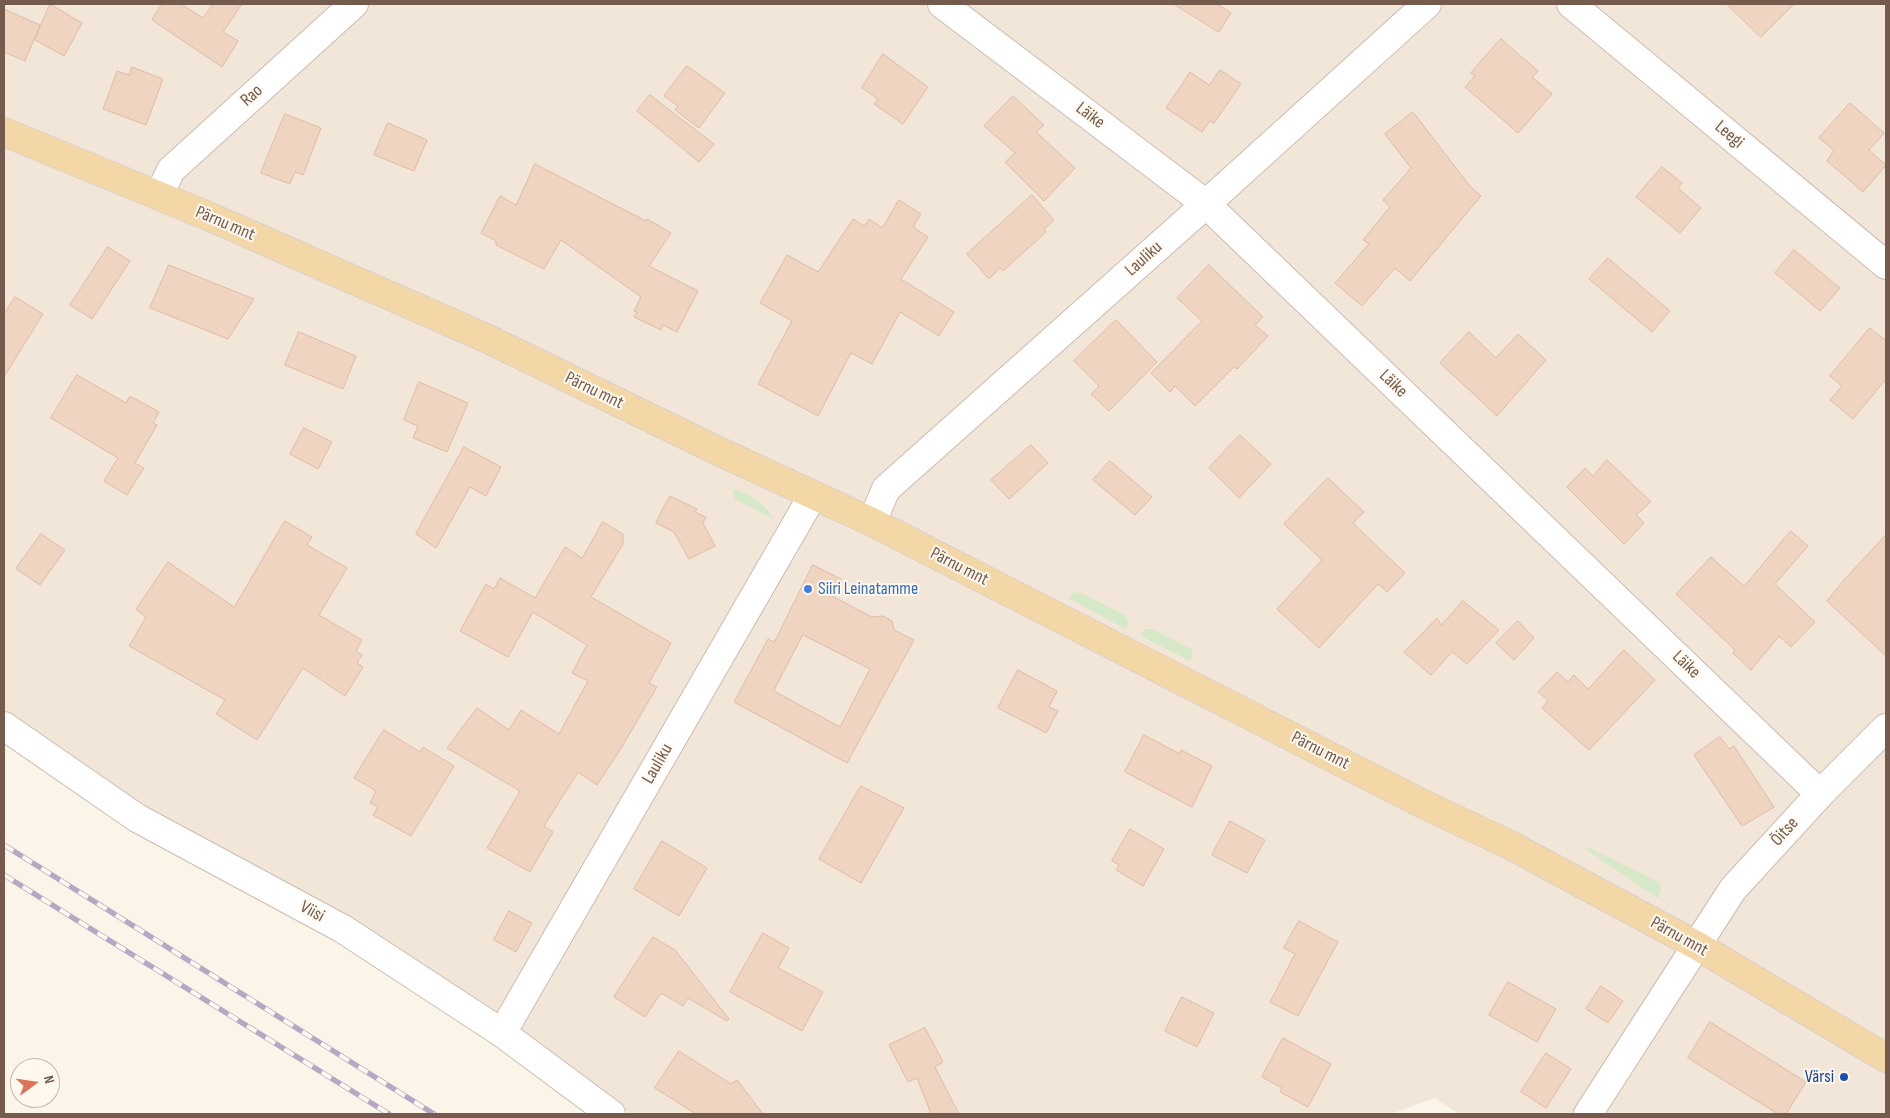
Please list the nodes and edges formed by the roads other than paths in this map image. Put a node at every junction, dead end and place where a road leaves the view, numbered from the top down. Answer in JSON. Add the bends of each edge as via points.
{"nodes":[{"id":1,"x":354,"y":4,"type":"edge"},
{"id":2,"x":942,"y":4,"type":"edge"},
{"id":3,"x":1427,"y":4,"type":"edge"},
{"id":4,"x":1571,"y":4,"type":"edge"},
{"id":5,"x":4,"y":132,"type":"edge"},
{"id":6,"x":159,"y":195,"type":"junction"},
{"id":7,"x":1206,"y":204,"type":"junction"},
{"id":8,"x":1886,"y":265,"type":"edge"},
{"id":9,"x":813,"y":495,"type":"junction"},
{"id":10,"x":872,"y":522,"type":"junction"},
{"id":11,"x":4,"y":726,"type":"edge"},
{"id":12,"x":1886,"y":728,"type":"edge"},
{"id":13,"x":1820,"y":794,"type":"junction"},
{"id":14,"x":1696,"y":945,"type":"junction"},
{"id":15,"x":502,"y":1033,"type":"junction"},
{"id":16,"x":1886,"y":1058,"type":"edge"},
{"id":17,"x":611,"y":1114,"type":"edge"},
{"id":18,"x":1588,"y":1114,"type":"edge"}],
"edges":[{"from":1,"to":6,"type":"street","name":"Rao","via":[[171,170]]},
{"from":2,"to":7,"type":"street","name":"Läike"},
{"from":3,"to":7,"type":"street","name":"Lauliku"},
{"from":4,"to":8,"type":"street","name":"Leegi"},
{"from":5,"to":6,"type":"main road","name":"Pärnu mnt"},
{"from":6,"to":9,"type":"main road","name":"Pärnu mnt","via":[[486,338]]},
{"from":7,"to":10,"type":"street","name":"Lauliku","via":[[886,489]]},
{"from":7,"to":13,"type":"street","name":"Läike"},
{"from":9,"to":10,"type":"main road","name":"Pärnu mnt"},
{"from":9,"to":15,"type":"street","name":"Lauliku"},
{"from":10,"to":14,"type":"main road","name":"Pärnu mnt","via":[[1510,846]]},
{"from":11,"to":15,"type":"street","name":"Viisi","via":[[137,818],[342,929]]},
{"from":12,"to":13,"type":"street","name":"Õitse"},
{"from":13,"to":14,"type":"street","name":"Õitse","via":[[1732,889]]},
{"from":14,"to":16,"type":"main road","name":"Pärnu mnt"},
{"from":14,"to":18,"type":"street"},
{"from":15,"to":17,"type":"street","name":"Viisi"}]}
